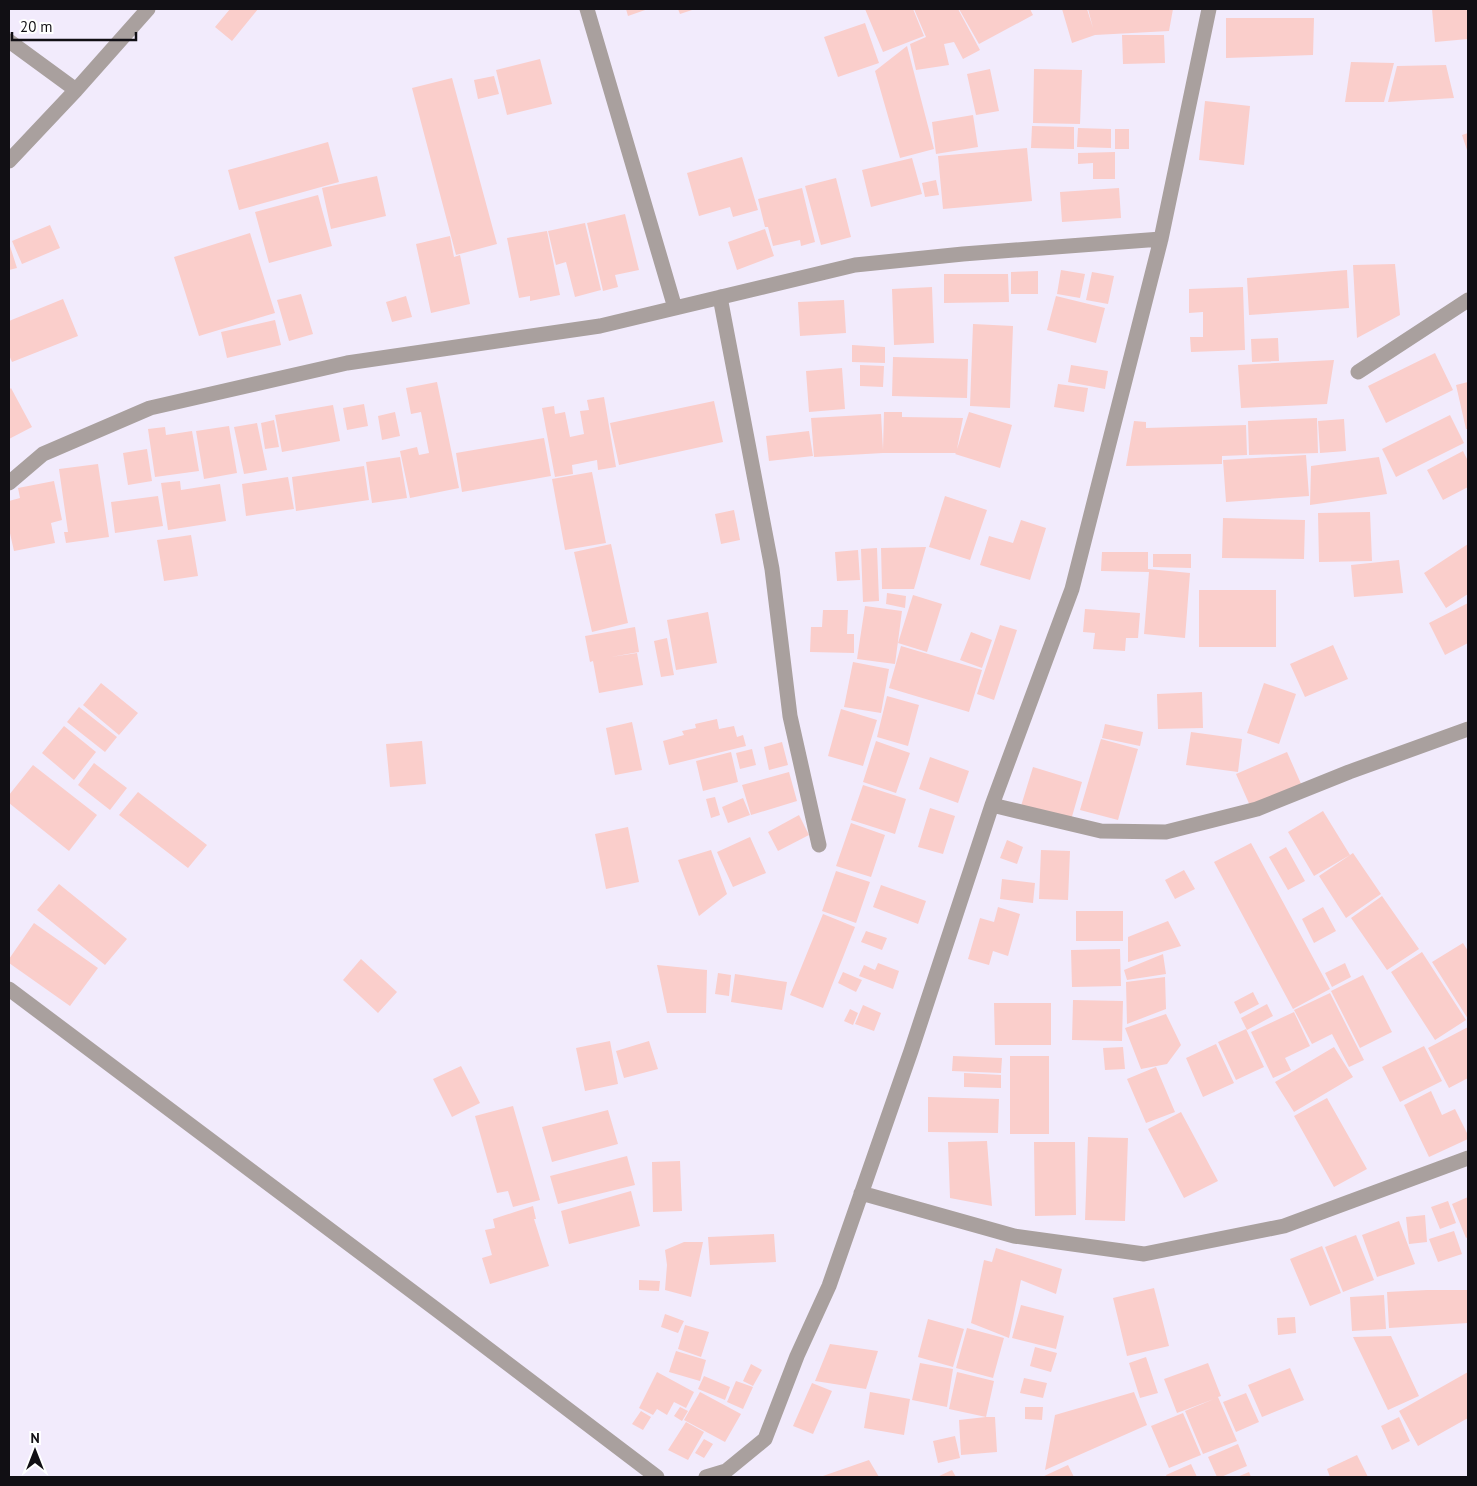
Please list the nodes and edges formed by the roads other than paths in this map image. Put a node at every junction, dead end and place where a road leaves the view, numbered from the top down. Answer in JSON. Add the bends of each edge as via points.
{"nodes":[{"id":1,"x":148,"y":9,"type":"edge"},
{"id":2,"x":586,"y":9,"type":"edge"},
{"id":3,"x":1209,"y":9,"type":"edge"},
{"id":4,"x":9,"y":41,"type":"edge"},
{"id":5,"x":76,"y":90,"type":"junction"},
{"id":6,"x":9,"y":161,"type":"edge"},
{"id":7,"x":1161,"y":239,"type":"junction"},
{"id":8,"x":720,"y":297,"type":"junction"},
{"id":9,"x":1468,"y":300,"type":"edge"},
{"id":10,"x":675,"y":308,"type":"junction"},
{"id":11,"x":1358,"y":372,"type":"dead end"},
{"id":12,"x":9,"y":483,"type":"edge"},
{"id":13,"x":1468,"y":729,"type":"edge"},
{"id":14,"x":992,"y":805,"type":"junction"},
{"id":15,"x":820,"y":845,"type":"dead end"},
{"id":16,"x":9,"y":989,"type":"edge"},
{"id":17,"x":1468,"y":1158,"type":"edge"},
{"id":18,"x":861,"y":1194,"type":"junction"},
{"id":19,"x":658,"y":1477,"type":"edge"},
{"id":20,"x":706,"y":1477,"type":"edge"}],
"edges":[{"from":1,"to":5,"type":"street"},
{"from":2,"to":10,"type":"street"},
{"from":3,"to":7,"type":"street"},
{"from":4,"to":5,"type":"street"},
{"from":5,"to":6,"type":"street"},
{"from":7,"to":8,"type":"street","via":[[855,265]]},
{"from":7,"to":14,"type":"street","via":[[1072,589]]},
{"from":8,"to":10,"type":"street"},
{"from":8,"to":15,"type":"street","via":[[772,569],[790,716]]},
{"from":9,"to":11,"type":"street"},
{"from":10,"to":12,"type":"street","via":[[600,326],[347,363],[150,408],[43,454]]},
{"from":13,"to":14,"type":"street","via":[[1257,809],[1166,832],[1101,831]]},
{"from":14,"to":18,"type":"street"},
{"from":16,"to":19,"type":"street"},
{"from":17,"to":18,"type":"street","via":[[1284,1226],[1144,1254],[1014,1236]]},
{"from":18,"to":20,"type":"street","via":[[829,1286],[797,1356],[765,1439],[726,1471]]}]}
